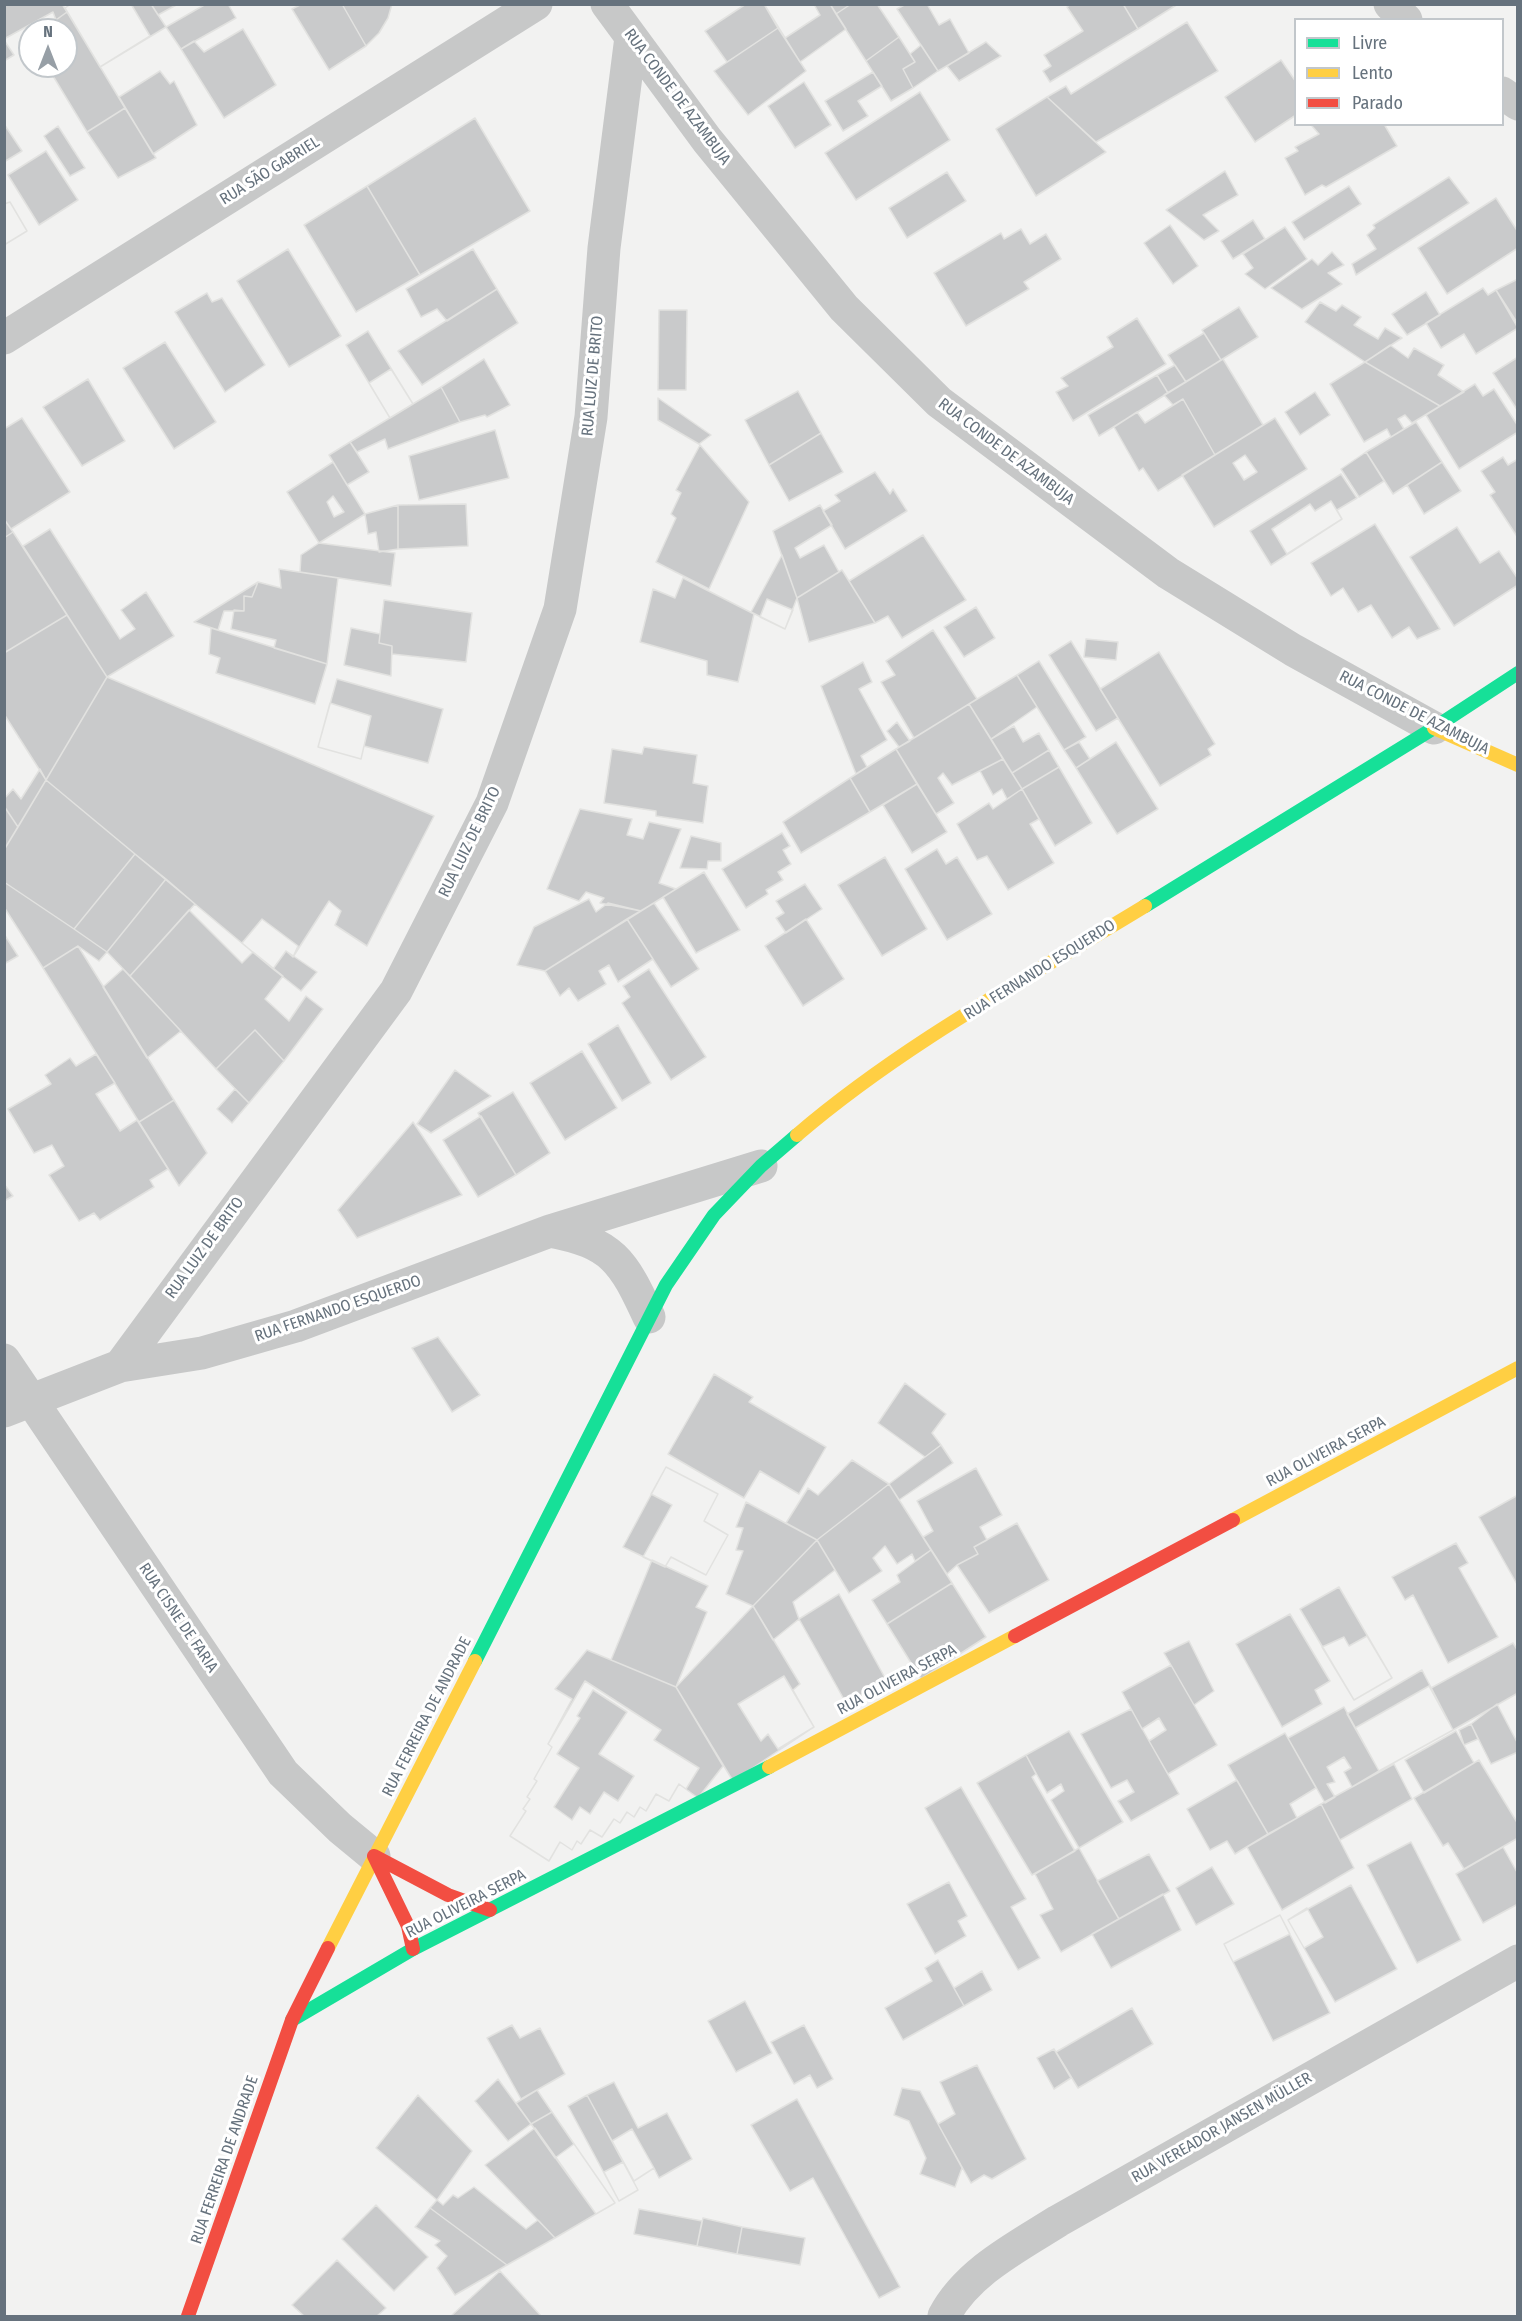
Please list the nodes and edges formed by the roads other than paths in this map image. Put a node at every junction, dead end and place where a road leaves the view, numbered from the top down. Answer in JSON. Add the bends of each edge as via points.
{"nodes":[{"id":1,"x":536,"y":4,"type":"edge"},
{"id":2,"x":607,"y":4,"type":"edge"},
{"id":3,"x":1390,"y":4,"type":"edge"},
{"id":4,"x":1404,"y":18,"type":"edge"},
{"id":5,"x":631,"y":37,"type":"junction"},
{"id":6,"x":1504,"y":94,"type":"edge"},
{"id":7,"x":1518,"y":104,"type":"edge"},
{"id":8,"x":4,"y":338,"type":"edge"},
{"id":9,"x":1518,"y":673,"type":"edge"},
{"id":10,"x":1434,"y":728,"type":"junction"},
{"id":11,"x":1518,"y":765,"type":"edge"},
{"id":12,"x":760,"y":1166,"type":"junction"},
{"id":13,"x":550,"y":1231,"type":"junction"},
{"id":14,"x":649,"y":1317,"type":"junction"},
{"id":15,"x":4,"y":1360,"type":"edge"},
{"id":16,"x":120,"y":1366,"type":"junction"},
{"id":17,"x":1518,"y":1368,"type":"edge"},
{"id":18,"x":17,"y":1406,"type":"edge"},
{"id":19,"x":374,"y":1856,"type":"junction"},
{"id":20,"x":490,"y":1910,"type":"junction"},
{"id":21,"x":413,"y":1949,"type":"junction"},
{"id":22,"x":1518,"y":1961,"type":"edge"},
{"id":23,"x":292,"y":2020,"type":"junction"},
{"id":24,"x":188,"y":2316,"type":"edge"},
{"id":25,"x":944,"y":2316,"type":"edge"}],
"edges":[{"from":1,"to":8,"type":"street","name":"RUA SÃO GABRIEL"},
{"from":2,"to":5,"type":"street","name":"RUA CONDE DE AZAMBUJA"},
{"from":3,"to":4,"type":"street"},
{"from":5,"to":10,"type":"street","name":"RUA CONDE DE AZAMBUJA","via":[[707,140],[844,309],[939,402],[1168,573],[1293,650]]},
{"from":5,"to":16,"type":"street","name":"RUA LUIZ DE BRITO","via":[[604,248],[591,417],[560,609],[492,803],[396,991]]},
{"from":6,"to":7,"type":"street"},
{"from":9,"to":10,"type":"street","name":"RUA FERNANDO ESQUERDO"},
{"from":10,"to":11,"type":"street","name":"RUA CONDE DE AZAMBUJA"},
{"from":10,"to":12,"type":"street","name":"RUA FERNANDO ESQUERDO","via":[[921,1043],[831,1106]]},
{"from":12,"to":13,"type":"street","name":"RUA FERNANDO ESQUERDO"},
{"from":12,"to":14,"type":"street","name":"RUA FERREIRA DE ANDRADE","via":[[714,1215]]},
{"from":13,"to":14,"type":"street","via":[[582,1237],[607,1250],[630,1276]]},
{"from":13,"to":16,"type":"street","name":"RUA FERNANDO ESQUERDO","via":[[296,1326],[202,1353]]},
{"from":14,"to":19,"type":"street","name":"RUA FERREIRA DE ANDRADE"},
{"from":15,"to":18,"type":"street","name":"RUA CISNE DE FARIA"},
{"from":16,"to":18,"type":"street"},
{"from":17,"to":20,"type":"street","name":"RUA OLIVEIRA SERPA","via":[[709,1799]]},
{"from":18,"to":19,"type":"street","name":"RUA CISNE DE FARIA","via":[[283,1773]]},
{"from":19,"to":20,"type":"street","via":[[448,1895]]},
{"from":19,"to":21,"type":"street","via":[[408,1926]]},
{"from":19,"to":23,"type":"street","name":"RUA FERREIRA DE ANDRADE"},
{"from":20,"to":21,"type":"street","name":"RUA OLIVEIRA SERPA"},
{"from":21,"to":23,"type":"street","name":"RUA OLIVEIRA SERPA"},
{"from":22,"to":25,"type":"street","name":"RUA VEREADOR JANSEN MÜLLER","via":[[1058,2221],[989,2265],[953,2299]]},
{"from":23,"to":24,"type":"street","name":"RUA FERREIRA DE ANDRADE"}]}
